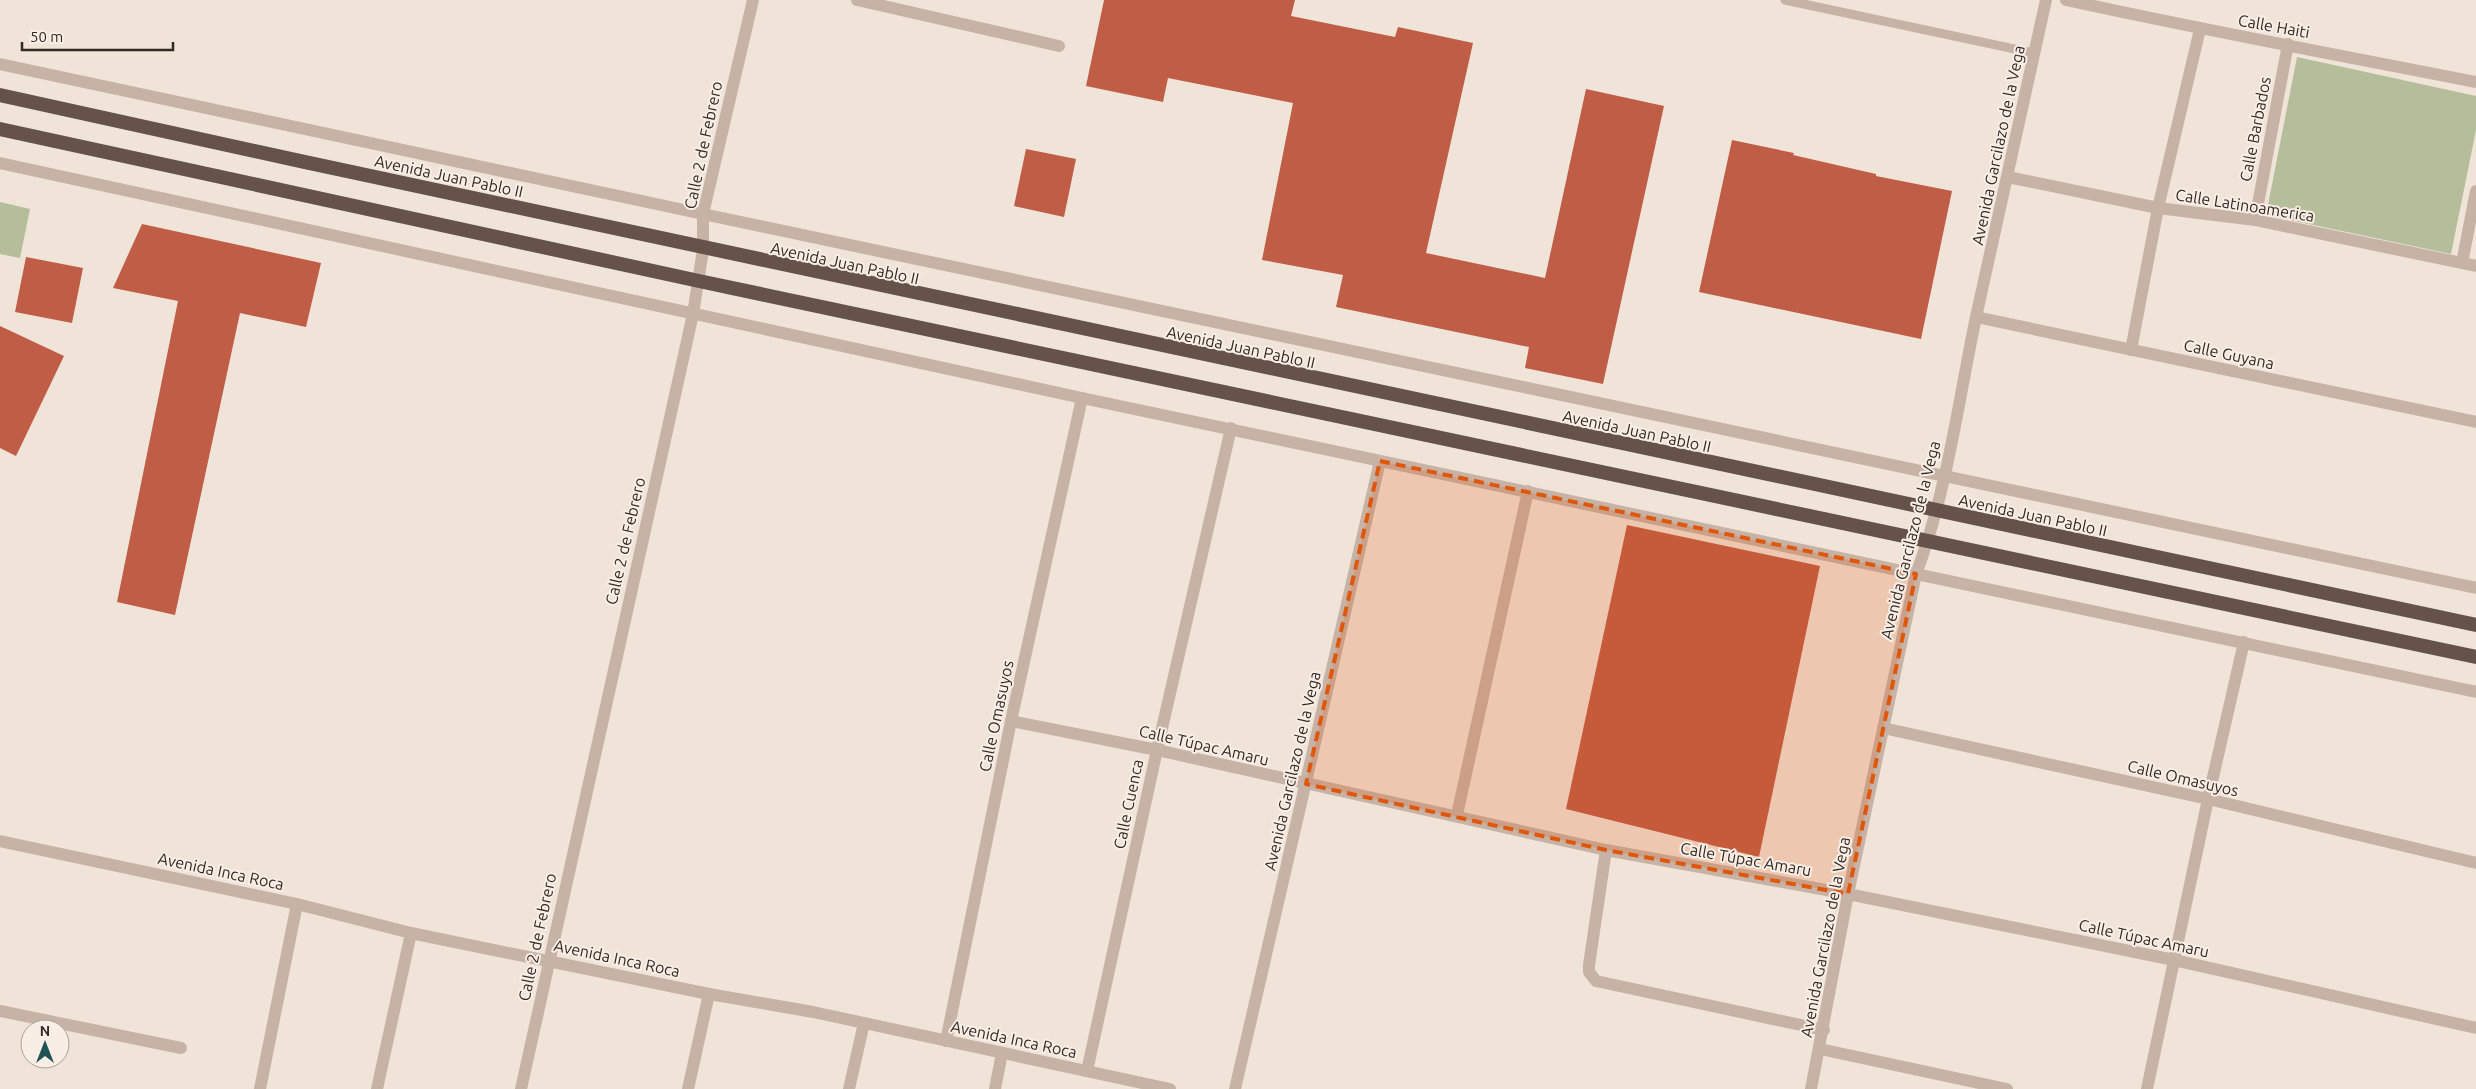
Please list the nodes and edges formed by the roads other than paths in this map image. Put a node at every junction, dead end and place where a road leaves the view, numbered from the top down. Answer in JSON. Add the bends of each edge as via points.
{"nodes":[{"id":1,"x":753,"y":0,"type":"edge"},
{"id":2,"x":856,"y":0,"type":"edge"},
{"id":3,"x":1785,"y":0,"type":"edge"},
{"id":4,"x":2046,"y":0,"type":"edge"},
{"id":5,"x":2066,"y":0,"type":"edge"},
{"id":6,"x":2200,"y":29,"type":"junction"},
{"id":7,"x":2288,"y":44,"type":"junction"},
{"id":8,"x":1059,"y":46,"type":"dead end"},
{"id":9,"x":2034,"y":53,"type":"junction"},
{"id":10,"x":0,"y":64,"type":"edge"},
{"id":11,"x":2476,"y":82,"type":"edge"},
{"id":12,"x":0,"y":94,"type":"edge"},
{"id":13,"x":0,"y":128,"type":"edge"},
{"id":14,"x":0,"y":163,"type":"edge"},
{"id":15,"x":2008,"y":177,"type":"junction"},
{"id":16,"x":2476,"y":191,"type":"edge"},
{"id":17,"x":2158,"y":208,"type":"junction"},
{"id":18,"x":703,"y":214,"type":"junction"},
{"id":19,"x":2255,"y":220,"type":"junction"},
{"id":20,"x":703,"y":250,"type":"junction"},
{"id":21,"x":2462,"y":263,"type":"junction"},
{"id":22,"x":2476,"y":266,"type":"edge"},
{"id":23,"x":699,"y":281,"type":"junction"},
{"id":24,"x":693,"y":314,"type":"junction"},
{"id":25,"x":1976,"y":317,"type":"junction"},
{"id":26,"x":2131,"y":350,"type":"junction"},
{"id":27,"x":1082,"y":398,"type":"junction"},
{"id":28,"x":2476,"y":422,"type":"edge"},
{"id":29,"x":1231,"y":428,"type":"junction"},
{"id":30,"x":1380,"y":461,"type":"junction"},
{"id":31,"x":1944,"y":476,"type":"junction"},
{"id":32,"x":1528,"y":492,"type":"junction"},
{"id":33,"x":1935,"y":513,"type":"junction"},
{"id":34,"x":1928,"y":541,"type":"junction"},
{"id":35,"x":1916,"y":574,"type":"junction"},
{"id":36,"x":2476,"y":588,"type":"edge"},
{"id":37,"x":2476,"y":625,"type":"edge"},
{"id":38,"x":2244,"y":642,"type":"junction"},
{"id":39,"x":2476,"y":656,"type":"edge"},
{"id":40,"x":2476,"y":692,"type":"edge"},
{"id":41,"x":1011,"y":721,"type":"junction"},
{"id":42,"x":1883,"y":728,"type":"junction"},
{"id":43,"x":1157,"y":750,"type":"junction"},
{"id":44,"x":1306,"y":784,"type":"junction"},
{"id":45,"x":2208,"y":799,"type":"junction"},
{"id":46,"x":1457,"y":815,"type":"junction"},
{"id":47,"x":0,"y":841,"type":"edge"},
{"id":48,"x":1606,"y":850,"type":"junction"},
{"id":49,"x":2476,"y":863,"type":"edge"},
{"id":50,"x":1848,"y":894,"type":"junction"},
{"id":51,"x":297,"y":904,"type":"junction"},
{"id":52,"x":411,"y":933,"type":"junction"},
{"id":53,"x":2174,"y":960,"type":"junction"},
{"id":54,"x":548,"y":961,"type":"junction"},
{"id":55,"x":710,"y":994,"type":"junction"},
{"id":56,"x":0,"y":1011,"type":"edge"},
{"id":57,"x":864,"y":1023,"type":"junction"},
{"id":58,"x":2476,"y":1028,"type":"edge"},
{"id":59,"x":1824,"y":1030,"type":"junction"},
{"id":60,"x":946,"y":1041,"type":"junction"},
{"id":61,"x":181,"y":1048,"type":"dead end"},
{"id":62,"x":1820,"y":1049,"type":"junction"},
{"id":63,"x":1002,"y":1053,"type":"junction"},
{"id":64,"x":1087,"y":1071,"type":"junction"},
{"id":65,"x":260,"y":1089,"type":"edge"},
{"id":66,"x":377,"y":1089,"type":"edge"},
{"id":67,"x":521,"y":1089,"type":"edge"},
{"id":68,"x":688,"y":1089,"type":"edge"},
{"id":69,"x":849,"y":1089,"type":"edge"},
{"id":70,"x":995,"y":1089,"type":"edge"},
{"id":71,"x":1170,"y":1089,"type":"edge"},
{"id":72,"x":1235,"y":1089,"type":"edge"},
{"id":73,"x":1811,"y":1089,"type":"edge"},
{"id":74,"x":2007,"y":1089,"type":"edge"},
{"id":75,"x":2147,"y":1089,"type":"edge"}],
"edges":[{"from":1,"to":18,"type":"street","name":"Calle 2 de Febrero"},
{"from":2,"to":8,"type":"street"},
{"from":3,"to":9,"type":"lane"},
{"from":4,"to":9,"type":"street","name":"Avenida Garcilazo de la Vega"},
{"from":5,"to":6,"type":"street","name":"Calle Haiti"},
{"from":6,"to":7,"type":"street","name":"Calle Haiti"},
{"from":6,"to":17,"type":"street"},
{"from":7,"to":11,"type":"street","name":"Calle Haiti"},
{"from":7,"to":19,"type":"street","name":"Calle Barbados"},
{"from":9,"to":15,"type":"street","name":"Avenida Garcilazo de la Vega"},
{"from":10,"to":18,"type":"street","name":"Avenida Juan Pablo II"},
{"from":12,"to":20,"type":"highway","name":"Avenida Juan Pablo II"},
{"from":13,"to":23,"type":"highway"},
{"from":14,"to":24,"type":"street"},
{"from":15,"to":17,"type":"street","name":"Calle Latinoamerica"},
{"from":15,"to":25,"type":"street","name":"Avenida Garcilazo de la Vega"},
{"from":16,"to":21,"type":"street"},
{"from":17,"to":19,"type":"street","name":"Calle Latinoamerica"},
{"from":17,"to":26,"type":"street"},
{"from":18,"to":20,"type":"street","name":"Calle 2 de Febrero"},
{"from":18,"to":31,"type":"street","name":"Avenida Juan Pablo II"},
{"from":19,"to":21,"type":"street","name":"Calle Latinoamerica"},
{"from":20,"to":23,"type":"street","name":"Calle 2 de Febrero"},
{"from":20,"to":33,"type":"highway","name":"Avenida Juan Pablo II"},
{"from":21,"to":22,"type":"street","name":"Calle Latinoamerica"},
{"from":23,"to":24,"type":"street","name":"Calle 2 de Febrero"},
{"from":23,"to":34,"type":"highway"},
{"from":24,"to":27,"type":"street"},
{"from":24,"to":54,"type":"street","name":"Calle 2 de Febrero"},
{"from":25,"to":26,"type":"street","name":"Calle Guyana"},
{"from":25,"to":31,"type":"street","name":"Avenida Garcilazo de la Vega"},
{"from":26,"to":28,"type":"street","name":"Calle Guyana"},
{"from":27,"to":29,"type":"street"},
{"from":27,"to":41,"type":"street","name":"Calle Omasuyos"},
{"from":29,"to":30,"type":"street"},
{"from":29,"to":43,"type":"street","name":"Calle Cuenca"},
{"from":30,"to":32,"type":"street"},
{"from":30,"to":44,"type":"street","name":"Avenida Garcilazo de la Vega"},
{"from":31,"to":33,"type":"street","name":"Avenida Garcilazo de la Vega"},
{"from":31,"to":36,"type":"street","name":"Avenida Juan Pablo II"},
{"from":32,"to":35,"type":"street"},
{"from":32,"to":46,"type":"street"},
{"from":33,"to":34,"type":"street","name":"Avenida Garcilazo de la Vega"},
{"from":33,"to":37,"type":"highway","name":"Avenida Juan Pablo II"},
{"from":34,"to":35,"type":"street","name":"Avenida Garcilazo de la Vega"},
{"from":34,"to":39,"type":"highway"},
{"from":35,"to":38,"type":"street"},
{"from":35,"to":42,"type":"street","name":"Avenida Garcilazo de la Vega"},
{"from":38,"to":40,"type":"street"},
{"from":38,"to":45,"type":"street"},
{"from":41,"to":43,"type":"street","name":"Calle Túpac Amaru"},
{"from":41,"to":60,"type":"street","name":"Calle Omasuyos"},
{"from":42,"to":45,"type":"street","name":"Calle Omasuyos"},
{"from":42,"to":50,"type":"street","name":"Avenida Garcilazo de la Vega"},
{"from":43,"to":44,"type":"street","name":"Calle Túpac Amaru"},
{"from":43,"to":64,"type":"street","name":"Calle Cuenca"},
{"from":44,"to":46,"type":"street","name":"Calle Túpac Amaru"},
{"from":44,"to":72,"type":"street","name":"Avenida Garcilazo de la Vega"},
{"from":45,"to":49,"type":"street","name":"Calle Omasuyos"},
{"from":45,"to":53,"type":"street"},
{"from":46,"to":48,"type":"street","name":"Calle Túpac Amaru"},
{"from":47,"to":51,"type":"street","name":"Avenida Inca Roca"},
{"from":48,"to":50,"type":"street","name":"Calle Túpac Amaru"},
{"from":48,"to":59,"type":"street","via":[[1589,965],[1589,972],[1596,981]]},
{"from":50,"to":53,"type":"street","name":"Calle Túpac Amaru"},
{"from":50,"to":59,"type":"street","name":"Avenida Garcilazo de la Vega"},
{"from":51,"to":52,"type":"street","name":"Avenida Inca Roca"},
{"from":51,"to":65,"type":"street"},
{"from":52,"to":54,"type":"street","name":"Avenida Inca Roca"},
{"from":52,"to":66,"type":"street"},
{"from":53,"to":58,"type":"street","name":"Calle Túpac Amaru"},
{"from":53,"to":75,"type":"street"},
{"from":54,"to":55,"type":"street","name":"Avenida Inca Roca"},
{"from":54,"to":67,"type":"street","name":"Calle 2 de Febrero"},
{"from":55,"to":57,"type":"street","name":"Avenida Inca Roca"},
{"from":55,"to":68,"type":"street"},
{"from":56,"to":61,"type":"street"},
{"from":57,"to":60,"type":"street","name":"Avenida Inca Roca"},
{"from":57,"to":69,"type":"street"},
{"from":59,"to":62,"type":"street","name":"Avenida Garcilazo de la Vega"},
{"from":60,"to":63,"type":"street","name":"Avenida Inca Roca"},
{"from":62,"to":73,"type":"street","name":"Avenida Garcilazo de la Vega"},
{"from":62,"to":74,"type":"street"},
{"from":63,"to":64,"type":"street","name":"Avenida Inca Roca"},
{"from":63,"to":70,"type":"street"},
{"from":64,"to":71,"type":"street","name":"Avenida Inca Roca"}]}
